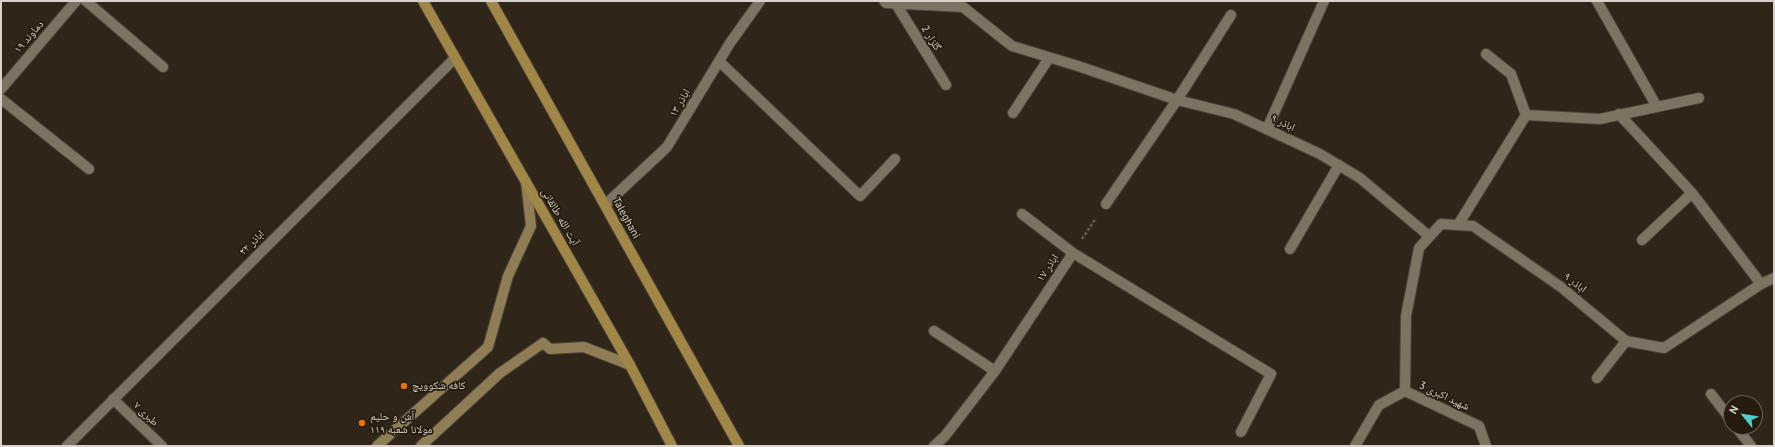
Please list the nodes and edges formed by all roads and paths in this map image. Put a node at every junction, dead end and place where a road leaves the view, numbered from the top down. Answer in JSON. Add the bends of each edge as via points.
{"nodes":[{"id":1,"x":76,"y":1,"type":"edge"},
{"id":2,"x":86,"y":1,"type":"edge"},
{"id":3,"x":423,"y":1,"type":"edge"},
{"id":4,"x":492,"y":1,"type":"edge"},
{"id":5,"x":760,"y":1,"type":"edge"},
{"id":6,"x":884,"y":1,"type":"edge"},
{"id":7,"x":1324,"y":1,"type":"edge"},
{"id":8,"x":1597,"y":1,"type":"edge"},
{"id":9,"x":896,"y":4,"type":"junction"},
{"id":10,"x":1230,"y":15,"type":"dead end"},
{"id":11,"x":1486,"y":54,"type":"dead end"},
{"id":12,"x":455,"y":58,"type":"junction"},
{"id":13,"x":1049,"y":58,"type":"junction"},
{"id":14,"x":719,"y":61,"type":"junction"},
{"id":15,"x":163,"y":67,"type":"dead end"},
{"id":16,"x":946,"y":84,"type":"dead end"},
{"id":17,"x":1,"y":89,"type":"edge"},
{"id":18,"x":1699,"y":98,"type":"dead end"},
{"id":19,"x":1,"y":99,"type":"edge"},
{"id":20,"x":1177,"y":100,"type":"junction"},
{"id":21,"x":1657,"y":107,"type":"junction"},
{"id":22,"x":1013,"y":113,"type":"dead end"},
{"id":23,"x":1619,"y":114,"type":"junction"},
{"id":24,"x":1526,"y":115,"type":"junction"},
{"id":25,"x":1267,"y":129,"type":"junction"},
{"id":26,"x":895,"y":159,"type":"dead end"},
{"id":27,"x":1339,"y":165,"type":"junction"},
{"id":28,"x":89,"y":169,"type":"dead end"},
{"id":29,"x":526,"y":182,"type":"junction"},
{"id":30,"x":1692,"y":193,"type":"junction"},
{"id":31,"x":1106,"y":204,"type":"joint"},
{"id":32,"x":604,"y":205,"type":"junction"},
{"id":33,"x":1022,"y":214,"type":"dead end"},
{"id":34,"x":1458,"y":225,"type":"junction"},
{"id":35,"x":1429,"y":236,"type":"junction"},
{"id":36,"x":1642,"y":240,"type":"dead end"},
{"id":37,"x":1290,"y":249,"type":"dead end"},
{"id":38,"x":1073,"y":253,"type":"junction"},
{"id":39,"x":1774,"y":278,"type":"edge"},
{"id":40,"x":1761,"y":284,"type":"junction"},
{"id":41,"x":934,"y":331,"type":"dead end"},
{"id":42,"x":1626,"y":341,"type":"junction"},
{"id":43,"x":630,"y":365,"type":"junction"},
{"id":44,"x":996,"y":371,"type":"junction"},
{"id":45,"x":1597,"y":378,"type":"dead end"},
{"id":46,"x":1405,"y":391,"type":"junction"},
{"id":47,"x":1711,"y":394,"type":"dead end"},
{"id":48,"x":113,"y":399,"type":"junction"},
{"id":49,"x":1723,"y":410,"type":"edge"},
{"id":50,"x":1241,"y":432,"type":"dead end"},
{"id":51,"x":1742,"y":435,"type":"edge"},
{"id":52,"x":67,"y":446,"type":"edge"},
{"id":53,"x":162,"y":446,"type":"edge"},
{"id":54,"x":377,"y":446,"type":"edge"},
{"id":55,"x":421,"y":446,"type":"edge"},
{"id":56,"x":672,"y":446,"type":"edge"},
{"id":57,"x":739,"y":446,"type":"edge"},
{"id":58,"x":934,"y":446,"type":"edge"},
{"id":59,"x":1355,"y":446,"type":"edge"},
{"id":60,"x":1486,"y":446,"type":"edge"},
{"id":61,"x":1751,"y":446,"type":"edge"}],
"edges":[{"from":1,"to":17,"type":"street","name":"دماوند ۱۹"},
{"from":2,"to":15,"type":"street"},
{"from":3,"to":12,"type":"main road","name":"آیت الله طالقانی"},
{"from":4,"to":32,"type":"main road","name":"Taleghani"},
{"from":5,"to":14,"type":"street","name":"اباذر ۱۳"},
{"from":6,"to":9,"type":"street","name":"اباذر ۹"},
{"from":7,"to":25,"type":"street"},
{"from":8,"to":21,"type":"street"},
{"from":9,"to":13,"type":"street","name":"اباذر ۹","via":[[963,7],[1012,46]]},
{"from":9,"to":16,"type":"street","name":"گلزار 2"},
{"from":10,"to":20,"type":"street"},
{"from":11,"to":24,"type":"street","via":[[1511,74]]},
{"from":12,"to":29,"type":"main road","name":"آیت الله طالقانی"},
{"from":12,"to":48,"type":"street","name":"اباذر ۲۲"},
{"from":13,"to":20,"type":"street","name":"اباذر ۹"},
{"from":13,"to":22,"type":"street"},
{"from":14,"to":26,"type":"street","via":[[860,196]]},
{"from":14,"to":32,"type":"street","name":"اباذر ۱۳","via":[[667,146]]},
{"from":18,"to":21,"type":"street"},
{"from":19,"to":28,"type":"street"},
{"from":20,"to":25,"type":"street","name":"اباذر ۹","via":[[1234,114]]},
{"from":20,"to":31,"type":"street"},
{"from":21,"to":23,"type":"street"},
{"from":23,"to":24,"type":"street","via":[[1600,118]]},
{"from":23,"to":30,"type":"street"},
{"from":24,"to":34,"type":"street"},
{"from":25,"to":27,"type":"street","name":"اباذر ۹"},
{"from":27,"to":35,"type":"street","name":"اباذر ۹","via":[[1360,178]]},
{"from":27,"to":37,"type":"street"},
{"from":29,"to":43,"type":"main road","name":"آیت الله طالقانی"},
{"from":29,"to":54,"type":"main road","via":[[532,226],[508,276],[488,347]]},
{"from":30,"to":36,"type":"street"},
{"from":30,"to":40,"type":"street"},
{"from":31,"to":38,"type":"path","name":"اباذر ۱۷"},
{"from":32,"to":57,"type":"main road","name":"Taleghani"},
{"from":33,"to":38,"type":"street"},
{"from":34,"to":35,"type":"street","name":"اباذر ۹","via":[[1441,224]]},
{"from":34,"to":42,"type":"street","name":"اباذر ۹","via":[[1473,226],[1561,287]]},
{"from":35,"to":46,"type":"street","via":[[1419,248],[1406,316]]},
{"from":38,"to":44,"type":"street","name":"اباذر ۱۷"},
{"from":38,"to":50,"type":"street","via":[[1271,374]]},
{"from":39,"to":40,"type":"street"},
{"from":40,"to":42,"type":"street","via":[[1664,348]]},
{"from":41,"to":44,"type":"street"},
{"from":42,"to":45,"type":"street"},
{"from":43,"to":55,"type":"main road","via":[[584,347],[550,349],[543,343],[500,373]]},
{"from":43,"to":56,"type":"main road","name":"آیت الله طالقانی"},
{"from":44,"to":58,"type":"street","name":"اباذر ۱۷","via":[[945,436]]},
{"from":46,"to":59,"type":"street","name":"شهید اکبری 3","via":[[1379,405]]},
{"from":46,"to":60,"type":"street","name":"شهید اکبری 3","via":[[1479,426]]},
{"from":47,"to":49,"type":"street"},
{"from":48,"to":52,"type":"street","name":"اباذر ۲۲"},
{"from":48,"to":53,"type":"street","name":"طبری ۷"},
{"from":51,"to":61,"type":"street"}]}
